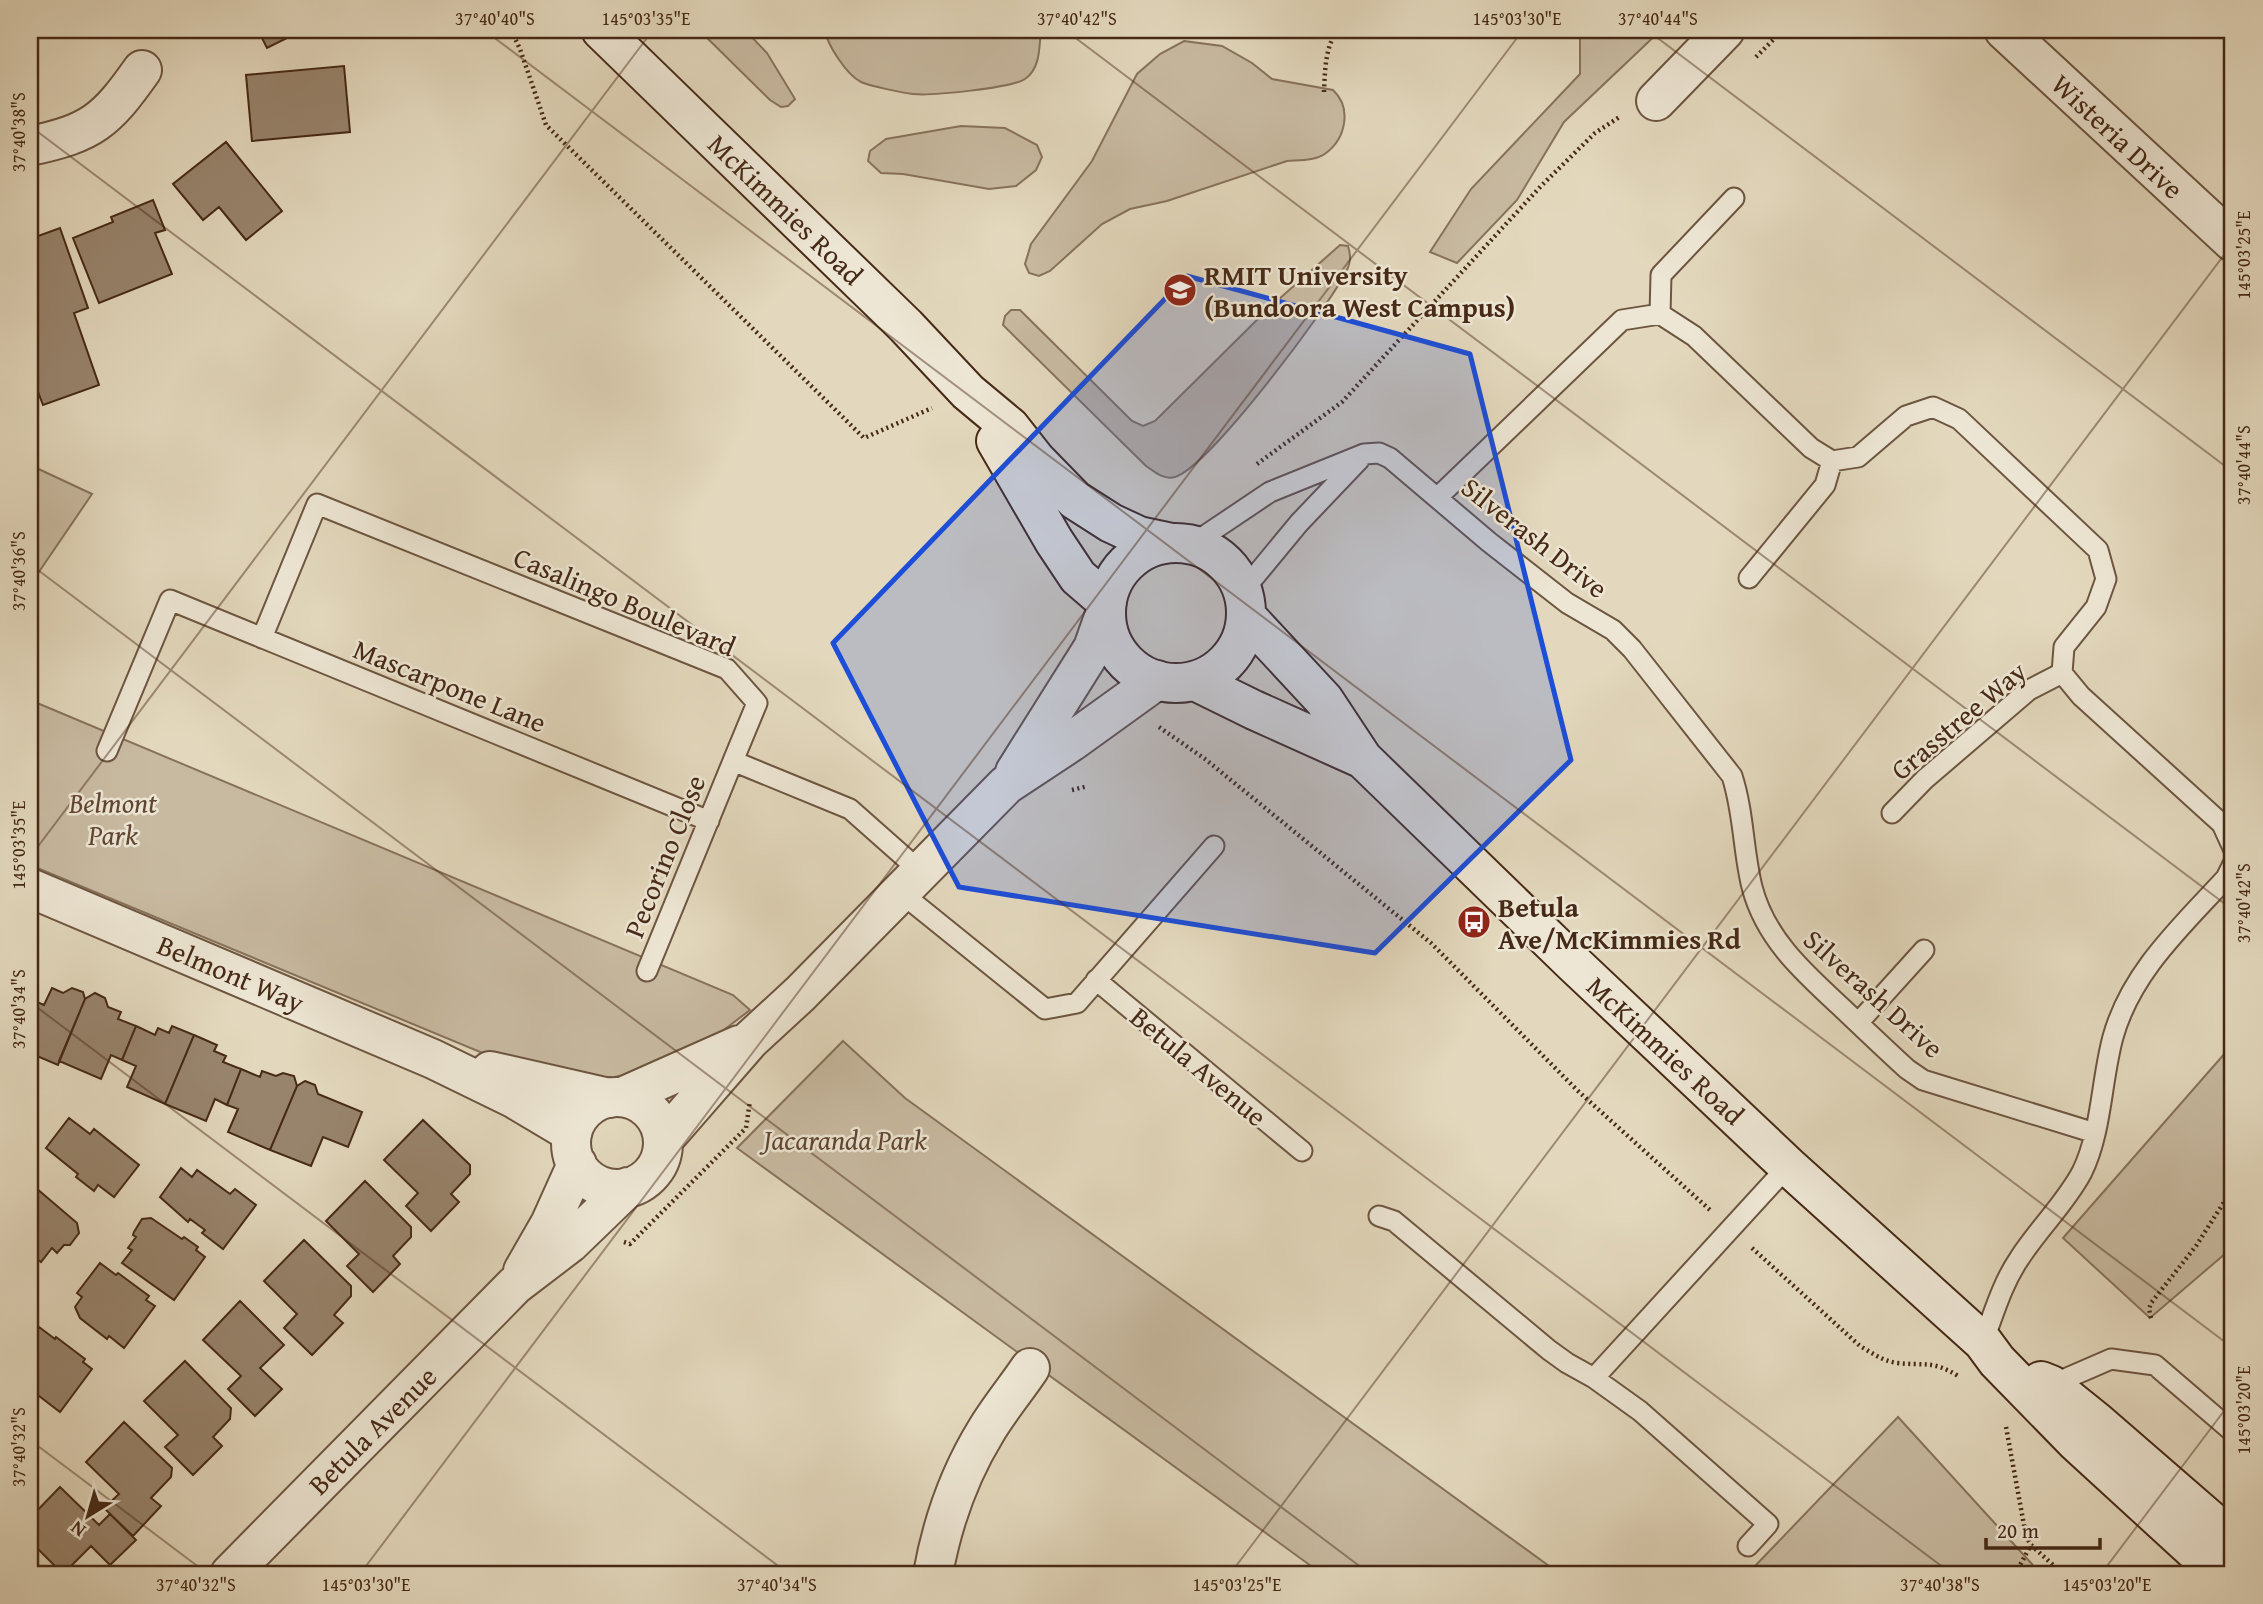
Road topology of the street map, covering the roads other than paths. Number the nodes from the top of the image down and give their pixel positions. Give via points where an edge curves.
1 (601, 30) edge
2 (1726, 30) edge
3 (2004, 30) edge
4 (142, 70) dead end
5 (1656, 101) road end
6 (30, 146) edge
7 (1734, 198) dead end
8 (2233, 242) edge
9 (1660, 314) junction
10 (968, 392) junction
11 (1364, 454) junction
12 (1832, 461) junction
13 (1438, 497) junction
14 (1181, 544) junction
15 (1749, 578) dead end
16 (1244, 604) junction
17 (1106, 608) junction
18 (262, 638) junction
19 (2062, 673) junction
20 (1157, 680) junction
21 (1195, 681) junction
22 (107, 751) dead end
23 (1363, 758) junction
24 (733, 761) junction
25 (1006, 785) junction
26 (1892, 813) dead end
27 (709, 821) junction
28 (1214, 846) dead end
29 (2233, 848) edge
30 (2233, 864) edge
31 (910, 882) junction
32 (30, 888) edge
33 (1924, 950) dead end
34 (647, 971) dead end
35 (1096, 980) junction
36 (1858, 1023) junction
37 (750, 1040) junction
38 (433, 1059) junction
39 (615, 1097) junction
40 (2095, 1133) junction
41 (663, 1140) junction
42 (575, 1149) junction
43 (1301, 1151) dead end
44 (1788, 1166) junction
45 (628, 1187) junction
46 (1379, 1216) dead end
47 (515, 1285) junction
48 (1983, 1362) junction
49 (1030, 1368) dead end
50 (1594, 1378) junction
51 (2051, 1385) junction
52 (2233, 1432) edge
53 (2233, 1540) edge
54 (1748, 1546) dead end
55 (230, 1574) edge
56 (933, 1574) edge
57 (2220, 1574) edge

1 - 10 street, McKimmies Road
2 - 5 street
3 - 8 street, Wisteria Drive
4 - 6 street via 100,121 78,133
7 - 9 lane via 1661,275
9 - 12 lane via 1694,336 1811,448
9 - 13 lane via 1622,320
10 - 14 street, McKimmies Road via 1010,428 1087,509 1139,536
10 - 17 street, McKimmies Road via 1054,541
11 - 13 lane, Silverash Drive via 1390,458
11 - 14 lane via 1270,492
11 - 16 lane via 1299,523
12 - 15 lane via 1825,485
12 - 19 lane via 1858,457 1906,416 1933,407 1959,419 2098,550 2106,579 2096,607 2064,647
13 - 36 lane, Silverash Drive via 1489,542 1567,603 1613,630 1632,649 1732,776 1752,888 1781,948
14 - 16 street via 1208,551 1223,561 1234,575
14 - 17 street via 1146,550 1127,563 1114,581
16 - 21 street via 1242,637 1231,657
16 - 23 street, McKimmies Road via 1324,700
17 - 20 street via 1110,636 1120,656
17 - 25 street, Betula Avenue via 1093,648
18 - 22 lane, Mascarpone Lane via 170,600
18 - 24 lane, Casalingo Boulevard via 317,504 727,669 757,703
18 - 27 lane, Mascarpone Lane
19 - 26 lane, Grasstree Way via 2029,690
19 - 29 lane via 2081,696 2222,824
20 - 21 street
20 - 25 street, Betula Avenue
21 - 23 street, McKimmies Road
23 - 44 street, McKimmies Road
24 - 27 lane, Pecorino Close
24 - 31 lane via 850,809
25 - 31 street, Betula Avenue
27 - 34 lane, Pecorino Close
28 - 35 lane
30 - 40 lane via 2135,985 2113,1038
31 - 35 lane via 1045,1009 1077,1003
31 - 37 street, Betula Avenue
32 - 38 street, Belmont Way
33 - 36 lane
35 - 43 lane, Betula Avenue
36 - 40 lane, Silverash Drive via 1923,1080
37 - 39 street, Betula Avenue
37 - 41 street, Betula Avenue
38 - 39 street, Belmont Way
38 - 42 street, Belmont Way via 515,1099
39 - 41 street via 638,1101 650,1111
39 - 42 street, Betula Avenue via 585,1110 577,1121
40 - 48 lane via 2082,1171 2006,1281
41 - 45 street, Betula Avenue via 658,1165 640,1183
42 - 45 street via 586,1176 598,1185
42 - 47 street, Betula Avenue via 550,1224
44 - 48 street, McKimmies Road
44 - 50 lane
45 - 47 street, Betula Avenue via 570,1243
46 - 50 lane via 1394,1222 1549,1350
47 - 55 street, Betula Avenue
48 - 51 street, McKimmies Road
48 - 57 street, McKimmies Road
49 - 56 street via 985,1431 958,1484 939,1539
50 - 54 lane via 1640,1411 1768,1524
51 - 52 lane via 2111,1359 2155,1365
51 - 53 street, McKimmies Road

